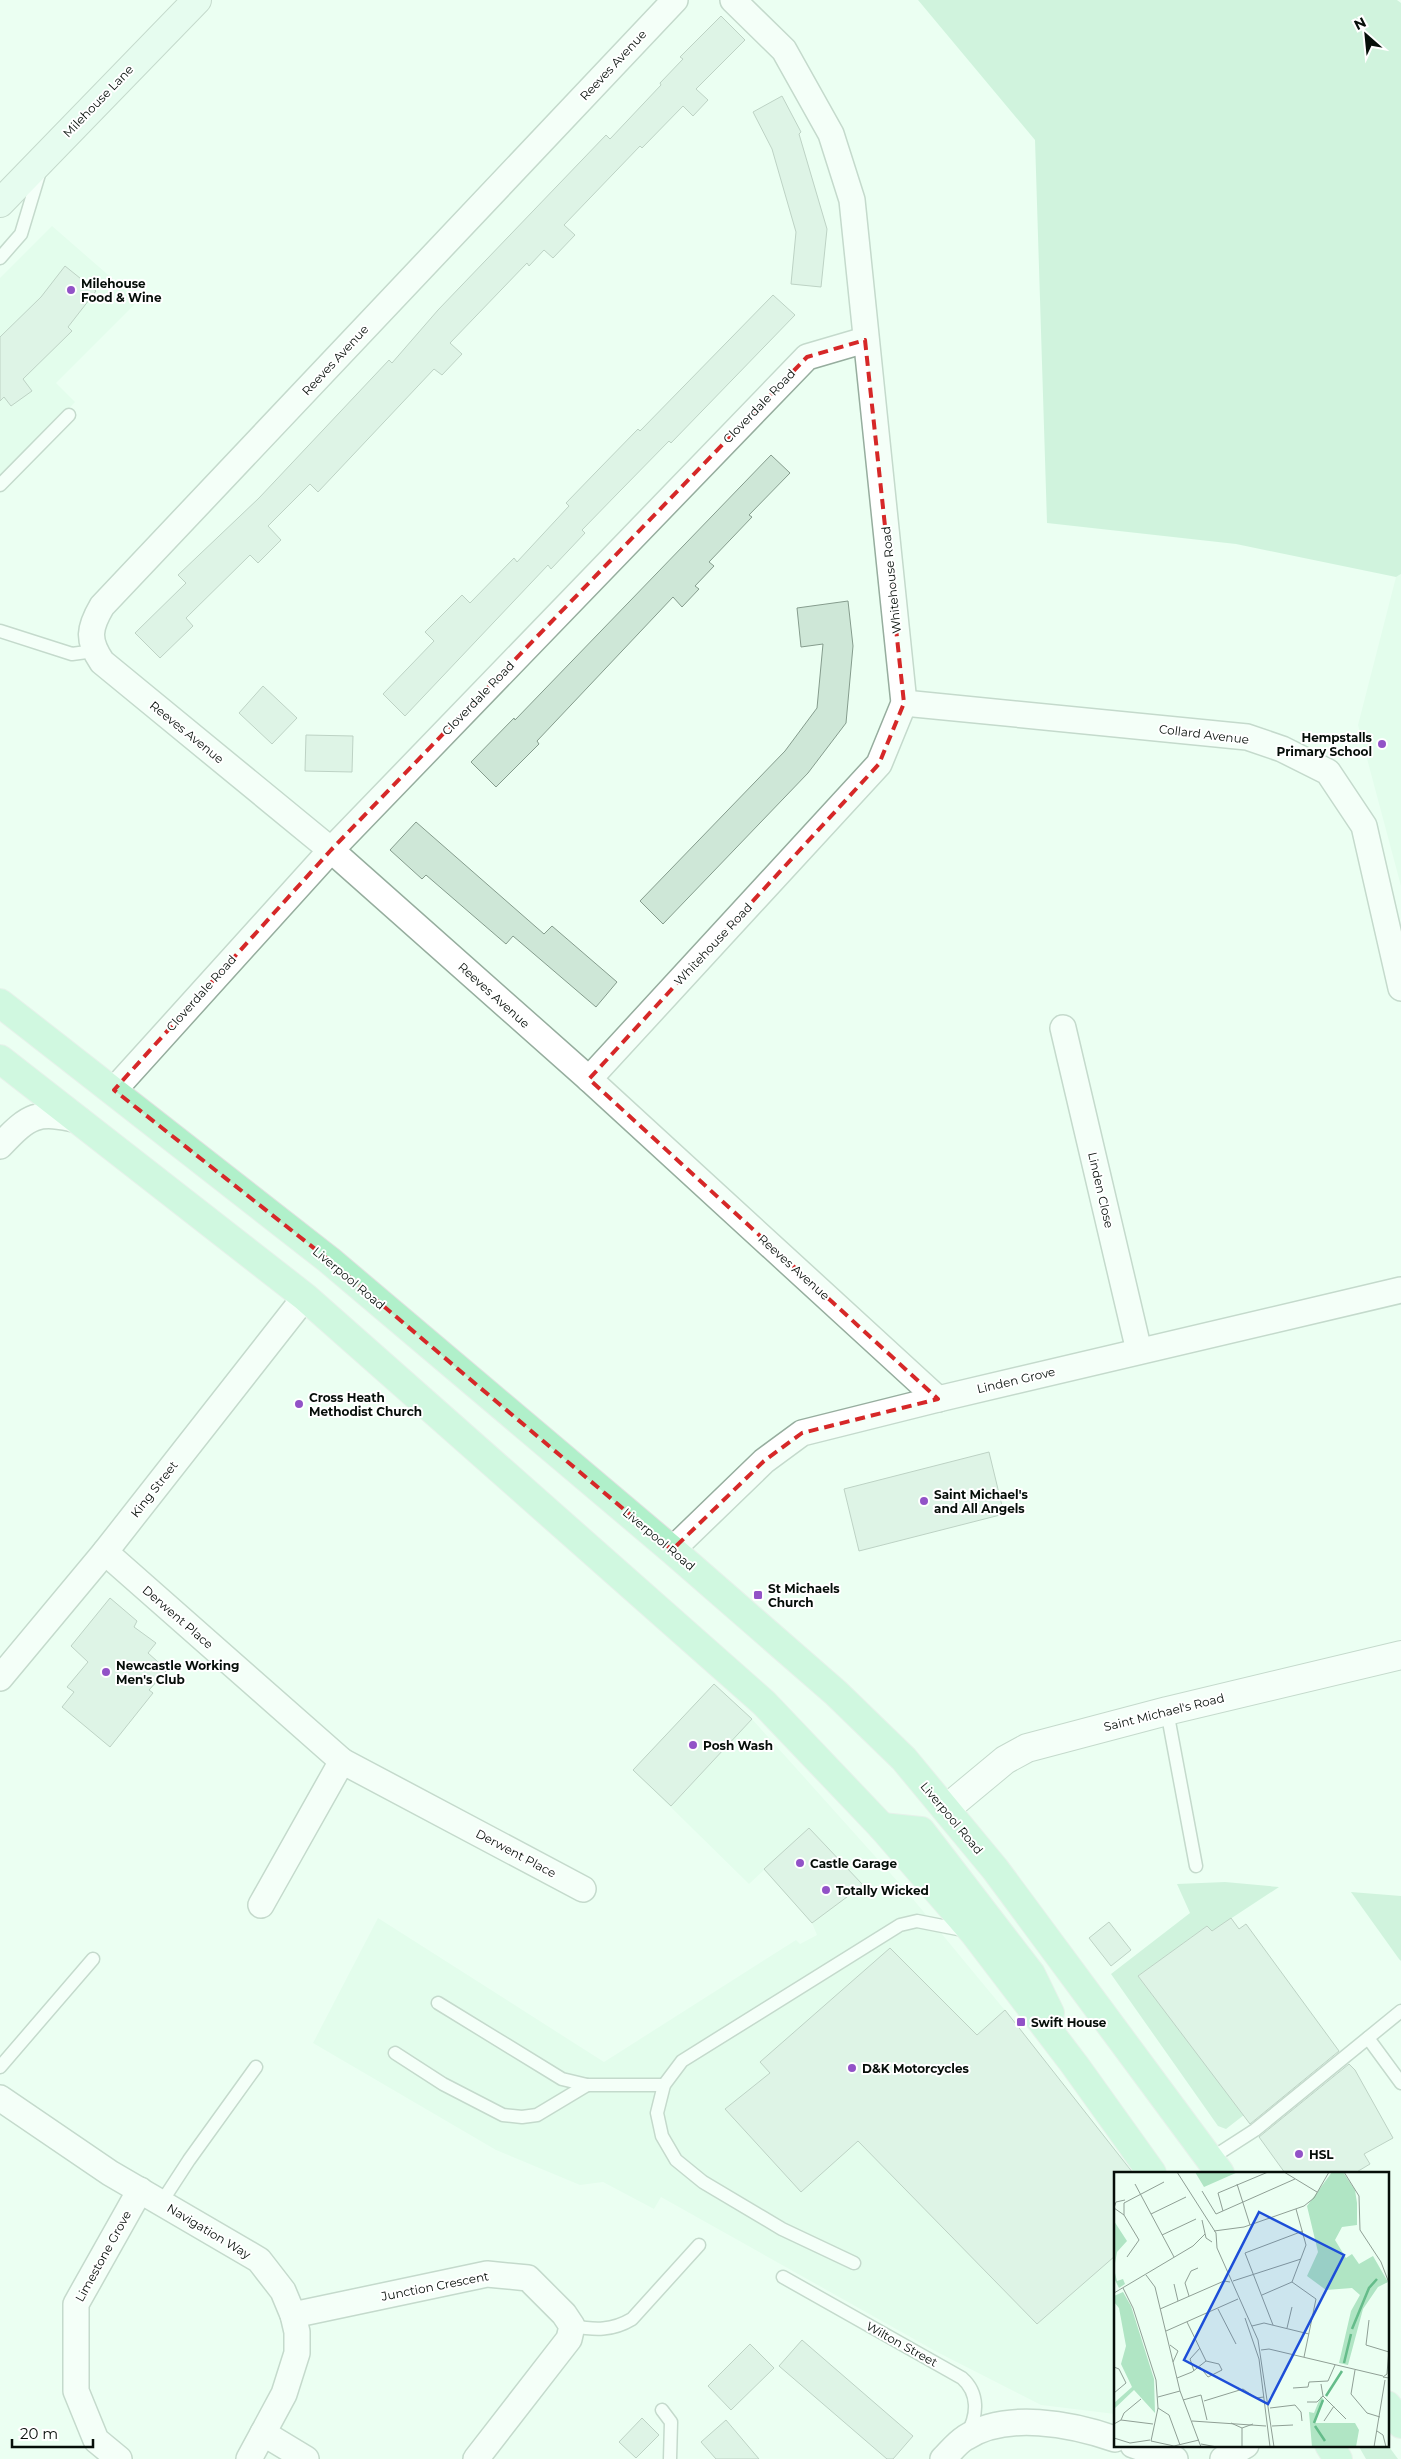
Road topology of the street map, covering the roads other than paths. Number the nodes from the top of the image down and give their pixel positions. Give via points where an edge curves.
1 (197, 0) edge
2 (675, 0) edge
3 (733, 0) edge
4 (45, 156) junction
5 (0, 203) edge
6 (0, 258) edge
7 (865, 340) junction
8 (69, 415) dead end
9 (0, 485) edge
10 (0, 631) edge
11 (94, 651) junction
12 (904, 703) junction
13 (331, 850) junction
14 (1394, 928) edge
15 (1401, 988) edge
16 (0, 1003) edge
17 (1063, 1028) dead end
18 (0, 1059) edge
19 (588, 1079) junction
20 (114, 1090) junction
21 (79, 1120) junction
22 (1, 1145) edge
23 (1401, 1290) edge
24 (305, 1298) junction
25 (1139, 1351) junction
26 (938, 1399) junction
27 (672, 1550) junction
28 (105, 1552) junction
29 (1401, 1655) edge
30 (0, 1678) edge
31 (1167, 1711) junction
32 (342, 1761) junction
33 (946, 1809) junction
34 (882, 1827) junction
35 (921, 1832) junction
36 (1196, 1866) dead end
37 (583, 1890) dead end
38 (262, 1905) dead end
39 (974, 1933) junction
40 (93, 1959) dead end
41 (438, 2003) dead end
42 (1401, 2011) edge
43 (1368, 2038) junction
44 (396, 2053) dead end
45 (1074, 2064) junction
46 (0, 2067) edge
47 (256, 2068) dead end
48 (1401, 2083) edge
49 (587, 2085) junction
50 (664, 2086) junction
51 (0, 2098) edge
52 (1215, 2166) edge
53 (1151, 2172) edge
54 (140, 2190) junction
55 (161, 2203) junction
56 (699, 2245) dead end
57 (854, 2263) dead end
58 (783, 2278) dead end
59 (293, 2316) junction
60 (572, 2326) junction
61 (1388, 2406) edge
62 (662, 2410) dead end
63 (1401, 2424) edge
64 (263, 2433) junction
65 (965, 2438) junction
66 (1114, 2439) edge
67 (1136, 2446) edge
68 (1244, 2446) edge
69 (1330, 2446) edge
70 (119, 2459) edge
71 (249, 2459) edge
72 (306, 2459) edge
73 (476, 2459) edge
74 (670, 2459) edge
75 (943, 2459) edge
76 (1175, 2459) edge
77 (1223, 2459) edge
78 (1338, 2459) edge

1 - 4 main road, Milehouse Lane
2 - 11 street, Reeves Avenue via 102,606 90,633
3 - 7 street, Whitehouse Road via 784,50 830,134 852,200
4 - 5 main road, Milehouse Lane
4 - 6 lane via 21,234
7 - 12 street, Whitehouse Road
7 - 13 street, Cloverdale Road via 807,357
8 - 9 lane
10 - 11 lane via 72,654
11 - 13 street, Reeves Avenue via 102,662
12 - 14 street, Collard Avenue via 1247,737 1282,749 1328,772 1364,826
12 - 19 street, Whitehouse Road via 879,764
13 - 19 street, Reeves Avenue
13 - 20 street, Cloverdale Road
14 - 15 street, Collard Avenue
16 - 20 highway, Liverpool Road
17 - 25 street, Linden Close
18 - 21 highway
19 - 26 street, Reeves Avenue
20 - 27 highway, Liverpool Road via 329,1260
21 - 22 street via 50,1114 32,1117
21 - 24 highway
23 - 25 street, Linden Grove
24 - 28 street, King Street
24 - 34 highway via 764,1703
25 - 26 street, Linden Grove
26 - 27 street, Linden Grove via 802,1433 764,1461
27 - 33 highway, Liverpool Road via 836,1693 904,1759
28 - 30 street, King Street
28 - 32 street, Derwent Place
29 - 31 street, Saint Michael's Road
31 - 33 street, Saint Michael's Road via 1027,1748 1005,1760
31 - 36 lane
32 - 37 street, Derwent Place
32 - 38 street
33 - 35 highway
33 - 52 highway, Liverpool Road via 1001,1877
34 - 35 highway
34 - 39 highway
35 - 45 highway via 1031,1974
39 - 45 highway
39 - 50 lane via 917,1921 900,1925 682,2061
40 - 46 lane
41 - 49 lane via 562,2079
42 - 43 lane
43 - 48 lane
43 - 52 lane
44 - 49 lane via 443,2084 503,2115 537,2115
45 - 53 highway
47 - 55 lane
49 - 50 lane
50 - 57 lane via 657,2113 662,2136 676,2160 702,2182 774,2224
51 - 54 street, Navigation Way
54 - 55 street, Navigation Way
54 - 70 street, Limestone Grove via 76,2304 76,2391 96,2440
55 - 59 street, Navigation Way via 259,2260 283,2291
56 - 60 lane via 632,2319 608,2330
58 - 65 lane, Wilton Street via 962,2378 971,2388 975,2402 975,2420
59 - 60 street, Junction Crescent via 487,2274 528,2278
59 - 64 street, Navigation Way via 297,2353 284,2394
60 - 73 street via 569,2339
61 - 63 highway
62 - 74 lane via 671,2422
64 - 71 street, Navigation Way
64 - 72 street
65 - 66 street, Wilton Street via 985,2429 1041,2422 1069,2425
65 - 75 street, Wilton Street
67 - 76 street
68 - 77 street
69 - 78 highway

